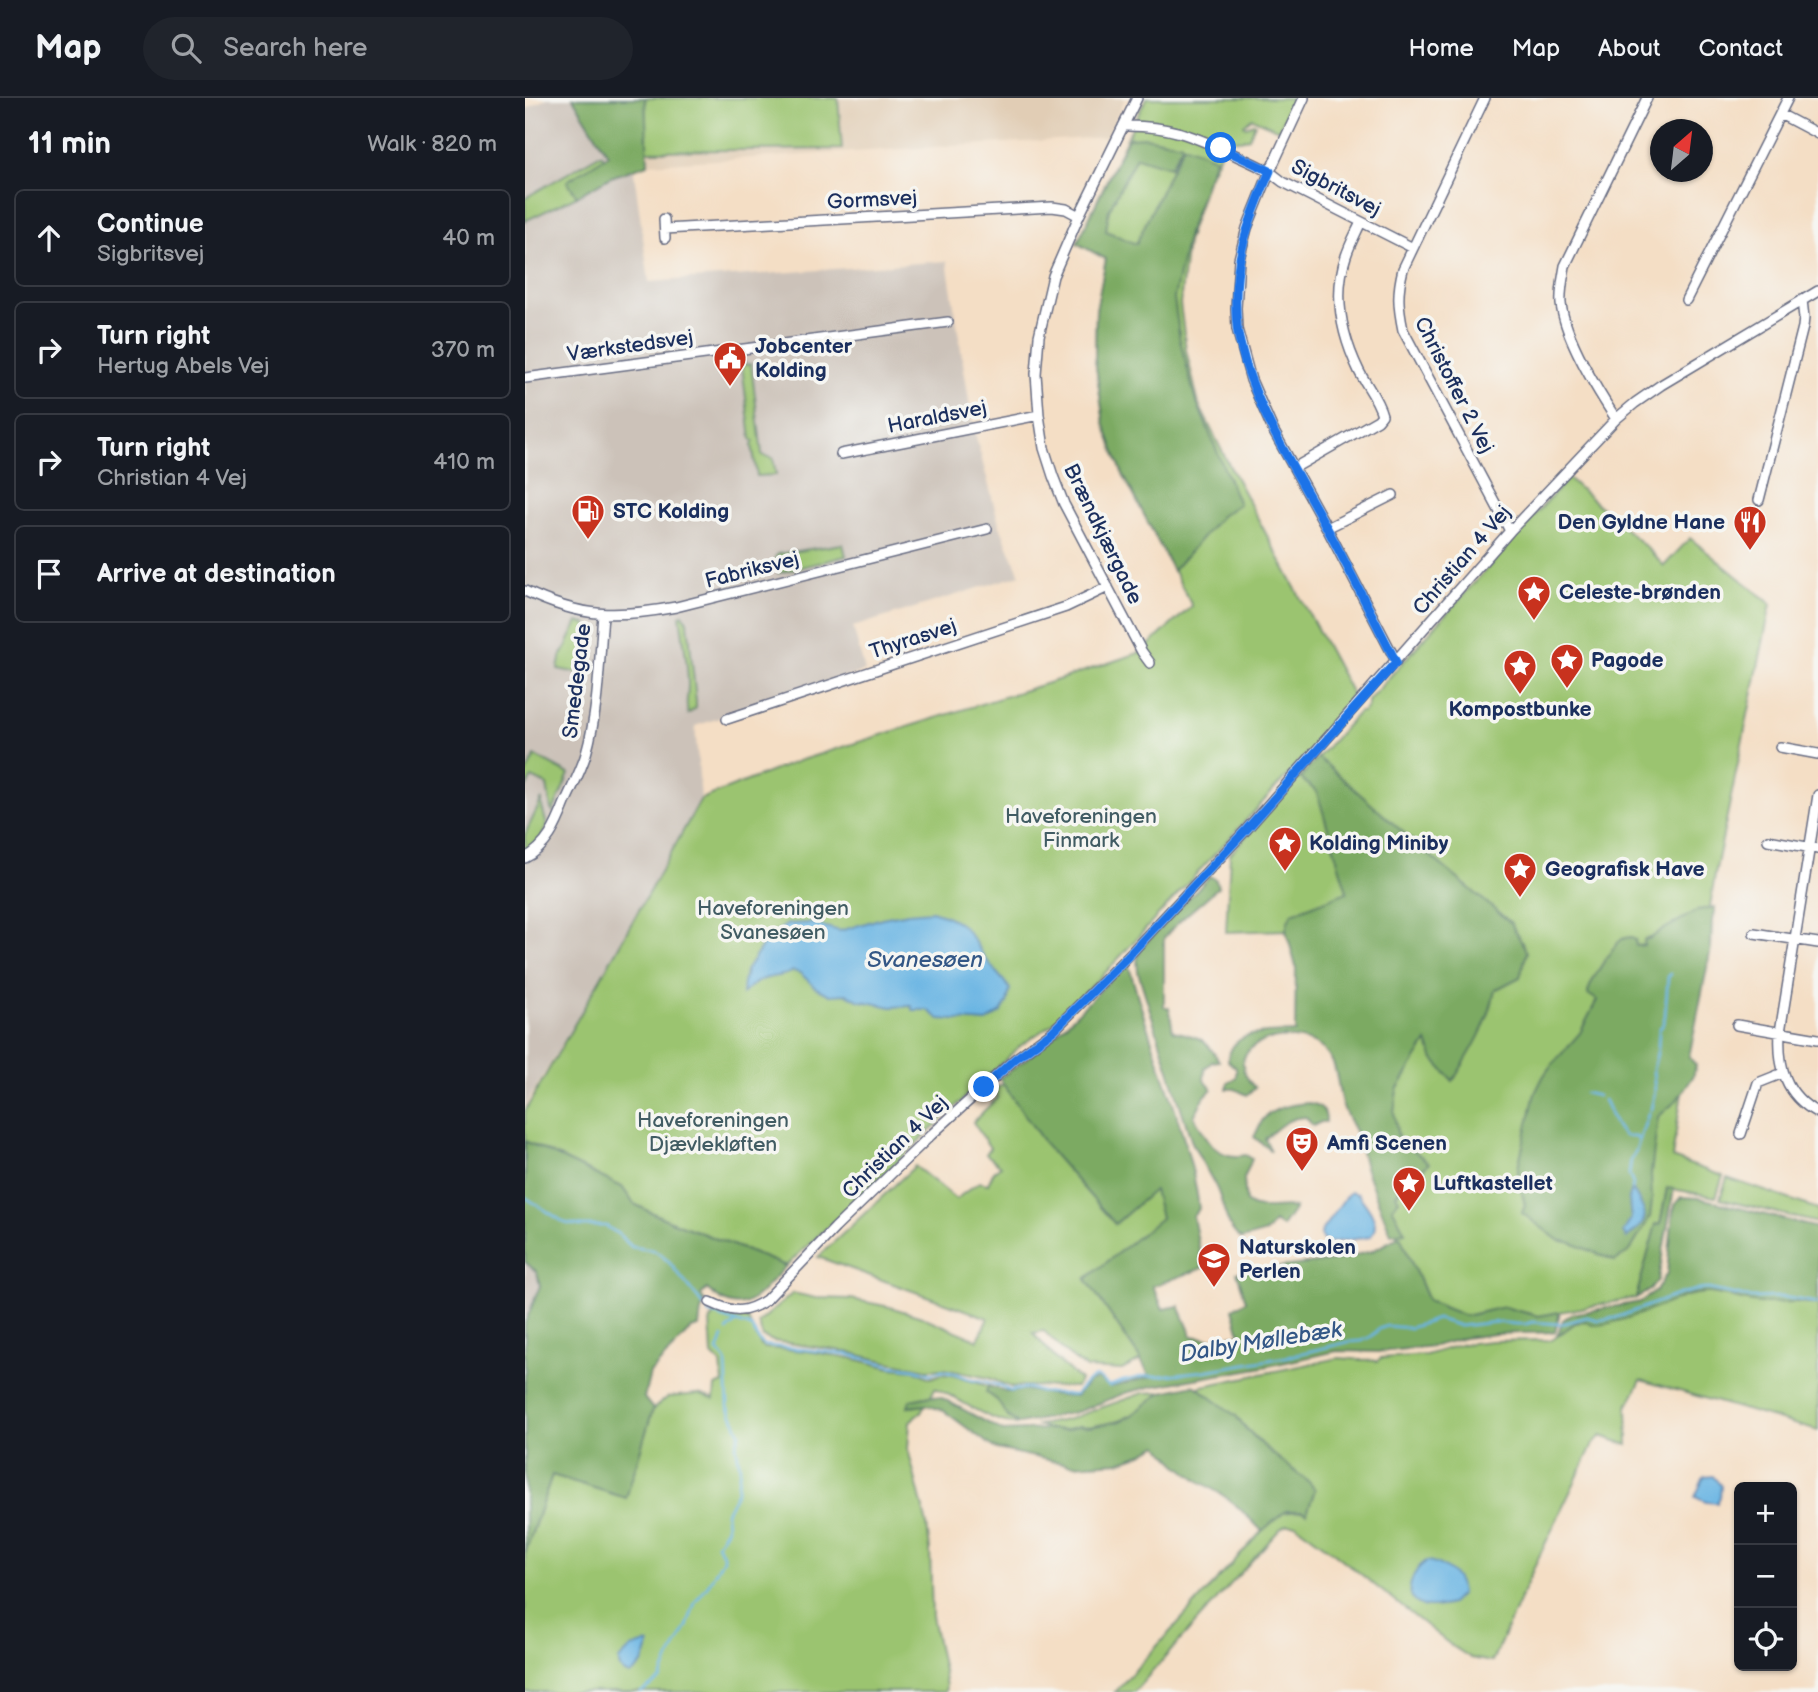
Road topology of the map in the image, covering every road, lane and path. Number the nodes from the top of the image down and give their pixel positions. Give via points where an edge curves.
1 (1137, 98) edge
2 (1304, 98) edge
3 (1485, 98) edge
4 (1647, 98) edge
5 (1788, 98) edge
6 (1780, 114) junction
7 (1123, 127) junction
8 (1818, 134) edge
9 (1270, 171) junction
10 (1079, 216) junction
11 (1361, 222) junction
12 (665, 229) dead end
13 (1413, 248) junction
14 (1818, 291) edge
15 (1686, 300) dead end
16 (1802, 300) junction
17 (948, 322) dead end
18 (525, 378) edge
19 (1039, 415) junction
20 (1616, 419) junction
21 (841, 454) dead end
22 (1294, 468) junction
23 (1393, 495) dead end
24 (1759, 500) dead end
25 (1327, 528) junction
26 (987, 529) dead end
27 (1510, 531) junction
28 (1108, 587) junction
29 (525, 591) edge
30 (603, 615) junction
31 (1396, 662) junction
32 (1150, 663) dead end
33 (727, 719) dead end
34 (1780, 747) dead end
35 (1818, 754) edge
36 (1818, 795) edge
37 (1768, 840) dead end
38 (1814, 848) edge
39 (525, 858) edge
40 (1753, 933) dead end
41 (1795, 939) junction
42 (1818, 943) edge
43 (1737, 1026) dead end
44 (1780, 1032) junction
45 (1818, 1039) edge
46 (1783, 1073) junction
47 (1818, 1114) edge
48 (1741, 1134) dead end
49 (711, 1302) dead end

1 - 7 street, Brændkjærgade
2 - 9 street
3 - 13 street, Christoffer 2 Vej
4 - 20 street via 1561,284 1570,337
5 - 6 street
6 - 8 street
6 - 15 street
7 - 9 street, Sigbritsvej via 1148,126 1195,136
7 - 10 street, Brændkjærgade
9 - 11 street, Sigbritsvej
9 - 22 street via 1239,259 1235,308 1258,399
10 - 12 street, Gormsvej via 1052,207
10 - 19 street, Brændkjærgade via 1053,275 1039,336
11 - 13 street, Sigbritsvej
11 - 22 street via 1342,269 1341,320 1381,415
13 - 27 street, Christoffer 2 Vej via 1398,287 1403,330
14 - 16 street, Christian 4 Vej
16 - 20 street, Christian 4 Vej via 1661,386
16 - 24 street via 1803,327
17 - 18 street, Værkstedsvej
19 - 21 street, Haraldsvej
19 - 28 street, Brændkjærgade via 1053,477
20 - 27 street, Christian 4 Vej
22 - 25 street
23 - 25 street
25 - 31 street
26 - 30 street, Fabriksvej via 676,607
27 - 31 street, Christian 4 Vej
28 - 32 street, Brændkjærgade
28 - 33 street, Thyrasvej via 1066,607
29 - 30 street, Fabriksvej via 570,609
30 - 39 street, Smedegade via 596,704 586,755 545,844
31 - 49 street, Christian 4 Vej via 1089,996 932,1135 766,1300 739,1312
34 - 35 street
36 - 38 street
37 - 38 street
38 - 41 street
40 - 41 street
41 - 42 street
41 - 44 street
43 - 44 street
44 - 45 street
44 - 46 street
46 - 47 street via 1795,1095
46 - 48 street via 1758,1083

